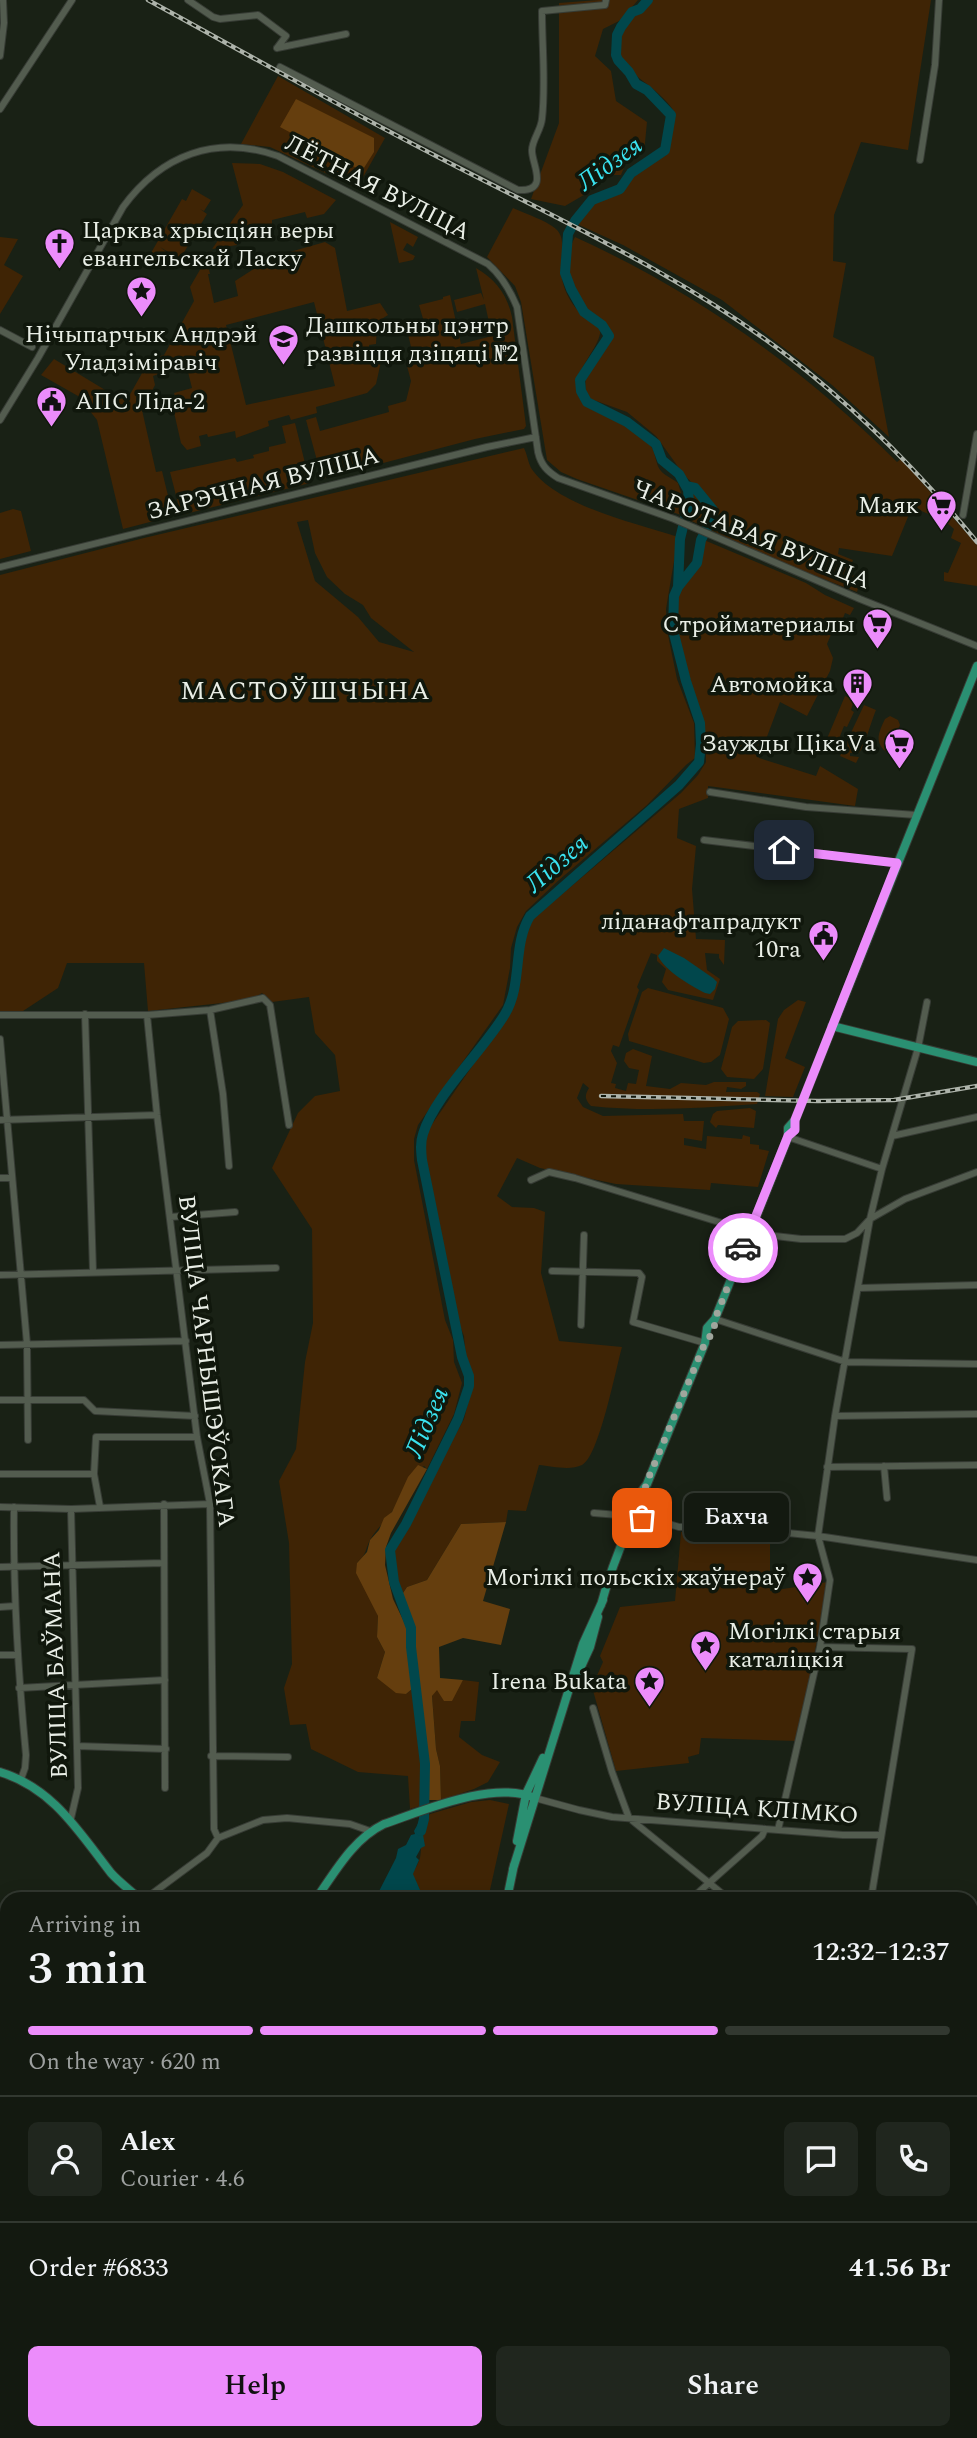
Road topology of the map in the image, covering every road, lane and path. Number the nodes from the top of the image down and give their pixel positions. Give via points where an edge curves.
1 (3, 0) edge
2 (72, 0) edge
3 (188, 0) edge
4 (606, 0) edge
5 (939, 0) edge
6 (346, 34) dead end
7 (0, 56) edge
8 (279, 66) dead end
9 (0, 109) edge
10 (920, 160) dead end
11 (0, 330) edge
12 (32, 347) dead end
13 (0, 420) edge
14 (977, 434) edge
15 (536, 437) junction
16 (963, 514) dead end
17 (0, 567) edge
18 (977, 646) edge
19 (977, 666) edge
20 (710, 792) dead end
21 (916, 815) junction
22 (704, 841) dead end
23 (897, 863) junction
24 (928, 1003) dead end
25 (210, 1010) junction
26 (85, 1013) junction
27 (0, 1015) edge
28 (147, 1015) junction
29 (832, 1026) junction
30 (0, 1039) edge
31 (918, 1048) junction
32 (977, 1062) edge
33 (157, 1115) junction
34 (88, 1116) junction
35 (977, 1117) edge
36 (3, 1120) edge
37 (289, 1125) dead end
38 (788, 1136) junction
39 (892, 1136) junction
40 (229, 1166) dead end
41 (882, 1169) junction
42 (977, 1172) edge
43 (0, 1178) edge
44 (11, 1178) junction
45 (531, 1180) dead end
46 (235, 1212) dead end
47 (170, 1217) junction
48 (870, 1219) junction
49 (750, 1231) junction
50 (584, 1235) dead end
51 (276, 1268) dead end
52 (176, 1270) junction
53 (93, 1271) junction
54 (552, 1271) dead end
55 (583, 1272) junction
56 (19, 1274) junction
57 (0, 1275) edge
58 (977, 1285) edge
59 (859, 1288) junction
60 (715, 1319) junction
61 (581, 1325) dead end
62 (186, 1341) junction
63 (705, 1343) junction
64 (27, 1344) junction
65 (0, 1345) edge
66 (846, 1362) junction
67 (977, 1364) edge
68 (0, 1400) edge
69 (28, 1400) junction
70 (977, 1414) edge
71 (195, 1416) junction
72 (835, 1416) junction
73 (197, 1437) junction
74 (28, 1440) dead end
75 (977, 1465) edge
76 (884, 1466) junction
77 (827, 1467) junction
78 (0, 1474) edge
79 (94, 1474) junction
80 (887, 1498) dead end
81 (164, 1504) junction
82 (210, 1504) junction
83 (0, 1507) edge
84 (14, 1507) junction
85 (100, 1507) junction
86 (71, 1509) junction
87 (594, 1513) dead end
88 (633, 1518) junction
89 (818, 1536) junction
90 (977, 1560) edge
91 (164, 1563) junction
92 (72, 1565) junction
93 (13, 1566) junction
94 (0, 1567) edge
95 (15, 1606) junction
96 (0, 1607) edge
97 (820, 1647) junction
98 (0, 1655) edge
99 (17, 1655) junction
100 (165, 1680) junction
101 (75, 1683) junction
102 (19, 1688) junction
103 (593, 1708) dead end
104 (76, 1746) junction
105 (550, 1746) junction
106 (166, 1749) junction
107 (211, 1756) junction
108 (288, 1757) dead end
109 (0, 1772) edge
110 (21, 1780) junction
111 (165, 1788) dead end
112 (526, 1794) junction
113 (535, 1798) junction
114 (71, 1818) junction
115 (629, 1818) junction
116 (765, 1829) junction
117 (778, 1830) junction
118 (370, 1831) junction
119 (881, 1835) junction
120 (218, 1838) junction
121 (513, 1869) junction
122 (709, 1883) junction
123 (131, 1892) edge
124 (154, 1892) edge
125 (321, 1892) edge
126 (508, 1892) edge
127 (699, 1892) edge
128 (720, 1892) edge
129 (872, 1892) edge

1 - 7 street
2 - 9 street
3 - 6 street via 213,18 258,15 286,36 278,48
4 - 8 street via 605,5 542,11 542,121 531,151 538,174 528,190 516,189
5 - 10 street via 935,65
11 - 12 street
13 - 15 street, ЛЁТНАЯ ВУЛІЦА via 135,190 173,160 201,151 243,148 278,156 488,264 508,287 517,307
14 - 16 street
15 - 17 street, ЗАРЭЧНАЯ ВУЛІЦА
15 - 18 street, ЧАРОТАВАЯ ВУЛІЦА via 542,465 558,478 674,519
19 - 21 main road
20 - 21 street via 806,807
21 - 23 main road
22 - 23 street
23 - 29 main road
24 - 31 street
25 - 28 street
25 - 37 street via 263,999 270,1005
25 - 40 street
26 - 27 street
26 - 28 street
26 - 34 street
28 - 33 street, ВУЛІЦА ЧАРНЫШЭЎСКАГА
29 - 31 main road
29 - 38 main road
30 - 36 street
31 - 32 main road
31 - 39 street
33 - 34 street
33 - 47 street, ВУЛІЦА ЧАРНЫШЭЎСКАГА
34 - 36 street
34 - 53 street
35 - 39 street
36 - 44 street
38 - 41 street
38 - 49 main road
39 - 41 street
41 - 48 street
42 - 48 street via 905,1199
43 - 44 street
44 - 56 street
45 - 49 street via 549,1172 575,1178
46 - 47 street
47 - 52 street, ВУЛІЦА ЧАРНЫШЭЎСКАГА
48 - 49 street via 845,1239 801,1240
48 - 59 street
49 - 60 main road
50 - 55 street
51 - 52 street
52 - 53 street
52 - 62 street, ВУЛІЦА ЧАРНЫШЭЎСКАГА
53 - 56 street
54 - 55 street
55 - 61 street
55 - 63 street via 639,1273 633,1322
56 - 57 street
56 - 64 street
58 - 59 street
59 - 66 street
60 - 63 main road via 707,1328
60 - 66 street
62 - 64 street
62 - 71 street, ВУЛІЦА ЧАРНЫШЭЎСКАГА
63 - 88 main road via 637,1499
64 - 65 street
64 - 69 street
66 - 67 street
66 - 72 street
68 - 69 street
69 - 71 street via 84,1400 95,1411
69 - 74 street
70 - 72 street
71 - 73 street, ВУЛІЦА ЧАРНЫШЭЎСКАГА
72 - 77 street
73 - 79 street via 96,1437
73 - 82 street, ВУЛІЦА ЧАРНЫШЭЎСКАГА
75 - 76 street
76 - 77 street
76 - 80 street
77 - 89 street
78 - 79 street
79 - 85 street
81 - 82 street
81 - 85 street
81 - 91 street
82 - 107 street, ВУЛІЦА ЧАРНЫШЭЎСКАГА
83 - 84 street
84 - 86 street
84 - 93 street
85 - 86 street
86 - 92 street, ВУЛІЦА БАЎМАНА
87 - 88 street
88 - 89 street via 679,1527 718,1526
88 - 105 main road via 590,1647 564,1702
89 - 90 street
89 - 97 street via 830,1580
91 - 92 street
91 - 100 street
92 - 93 street
92 - 101 street, ВУЛІЦА БАЎМАНА
93 - 94 street
93 - 95 street
95 - 96 street
95 - 99 street
97 - 117 street
97 - 119 street via 912,1649
98 - 99 street
99 - 102 street
100 - 101 street
100 - 106 street
101 - 102 street
101 - 104 street, ВУЛІЦА БАЎМАНА
102 - 110 street via 26,1755
103 - 115 street
104 - 106 street
104 - 114 street, ВУЛІЦА БАЎМАНА via 78,1788
105 - 112 main road
105 - 113 main road
106 - 111 street
107 - 108 street
107 - 120 street, ВУЛІЦА ЧАРНЫШЭЎСКАГА
109 - 110 main road
110 - 114 main road
112 - 113 main road
112 - 118 main road via 490,1793
112 - 121 main road
113 - 115 street, ВУЛІЦА КЛІМКО
113 - 121 main road
114 - 123 main road via 112,1874
115 - 116 street, ВУЛІЦА КЛІМКО
115 - 122 street
116 - 117 street, ВУЛІЦА КЛІМКО
116 - 122 street
117 - 119 street, ВУЛІЦА КЛІМКО
118 - 120 street via 350,1824 287,1818 264,1820
118 - 125 main road
119 - 129 street
120 - 124 street via 207,1853
121 - 126 main road
122 - 127 street
122 - 128 street

